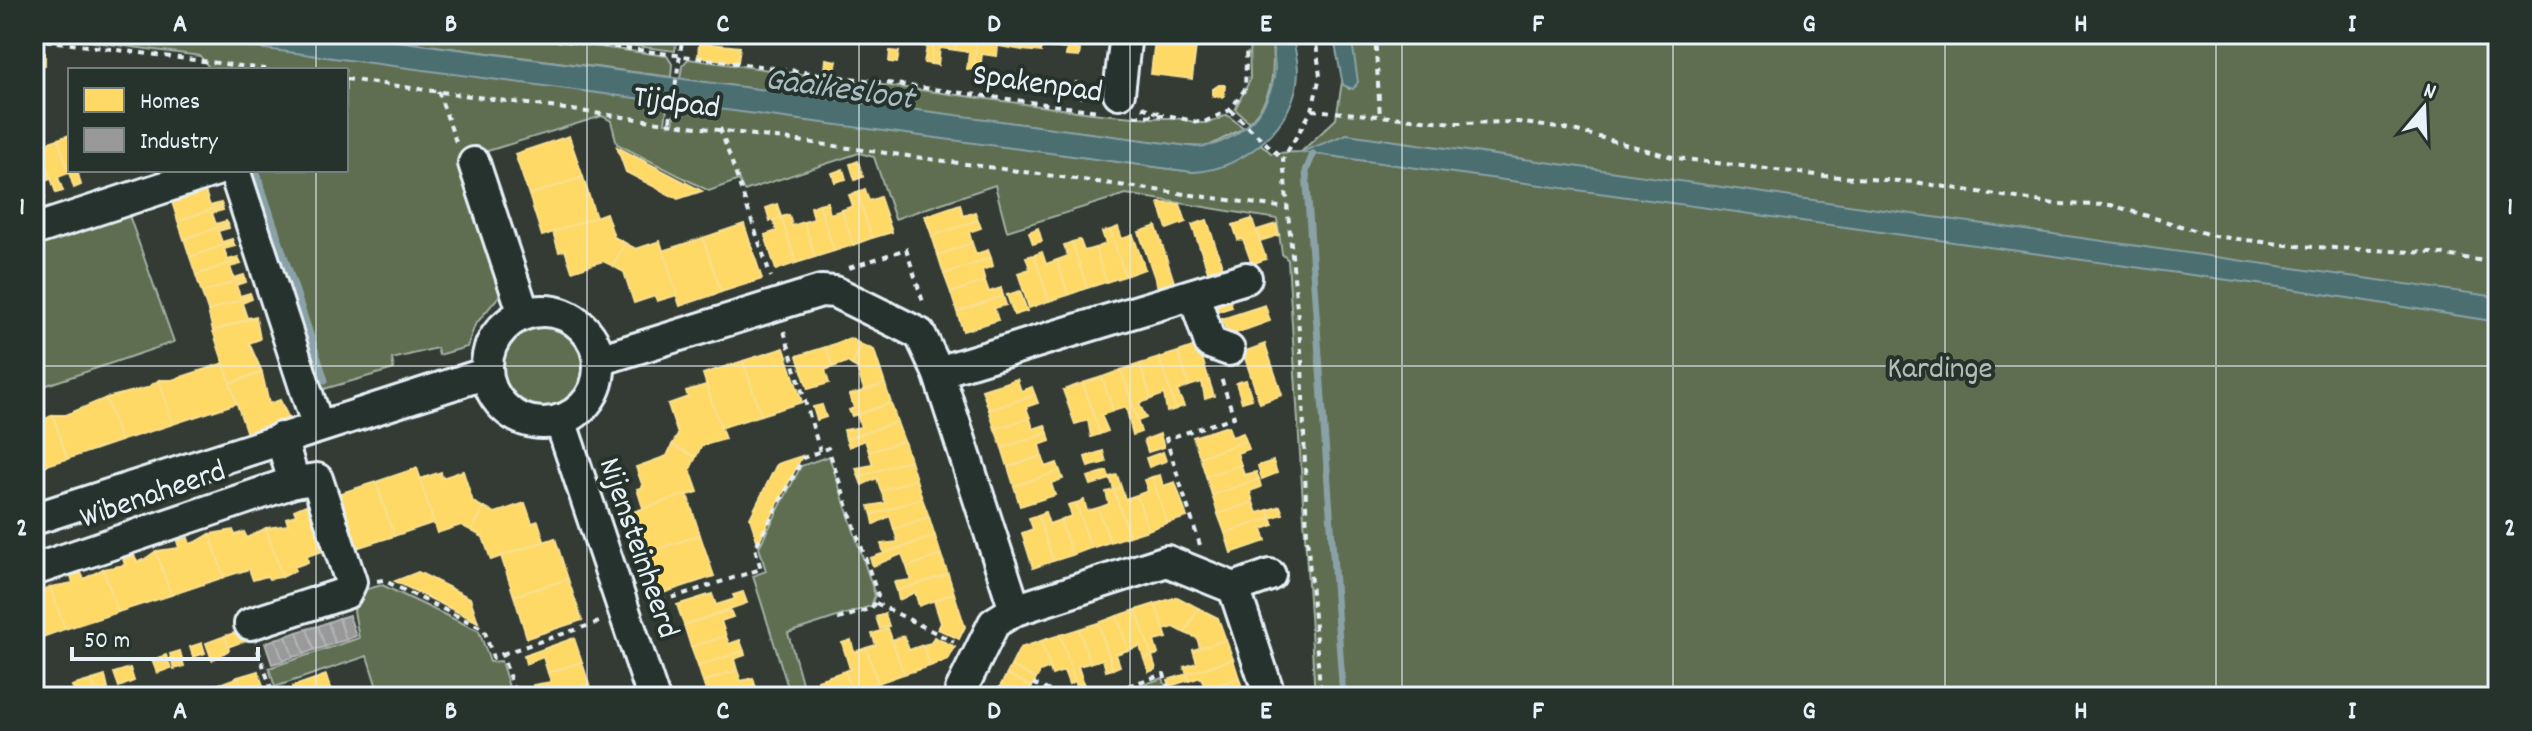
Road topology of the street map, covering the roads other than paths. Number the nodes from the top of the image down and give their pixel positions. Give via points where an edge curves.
1 (1126, 34) edge
2 (1118, 107) road end
3 (474, 163) road end
4 (211, 172) edge
5 (235, 172) edge
6 (34, 230) edge
7 (1246, 278) dead end
8 (1194, 295) junction
9 (524, 314) junction
10 (1219, 346) road end
11 (599, 360) junction
12 (938, 372) junction
13 (487, 373) junction
14 (560, 420) junction
15 (318, 427) junction
16 (281, 438) junction
17 (294, 482) junction
18 (34, 519) edge
19 (34, 570) edge
20 (1270, 575) dead end
21 (1222, 583) junction
22 (1015, 610) junction
23 (250, 624) road end
24 (653, 697) edge
25 (963, 697) edge
26 (1270, 697) edge

1 - 2 street
3 - 9 street
4 - 6 street
5 - 15 street
7 - 8 street
8 - 10 street
8 - 12 street
9 - 11 street via 548,311 572,319 590,336
9 - 13 street via 495,338
11 - 12 street via 821,291 835,292 920,334
11 - 14 street via 590,397
12 - 22 street
13 - 14 street via 507,409 532,421
13 - 15 street, Wibenaheerd
14 - 24 street, Nijensteinheerd
15 - 16 street, Wibenaheerd
16 - 17 street
16 - 18 street, Wibenaheerd
17 - 19 street, Wibenaheerd
17 - 23 street via 317,479 349,586 346,593
20 - 21 street
21 - 22 street via 1167,561
21 - 26 street
22 - 25 street via 994,623 961,690

